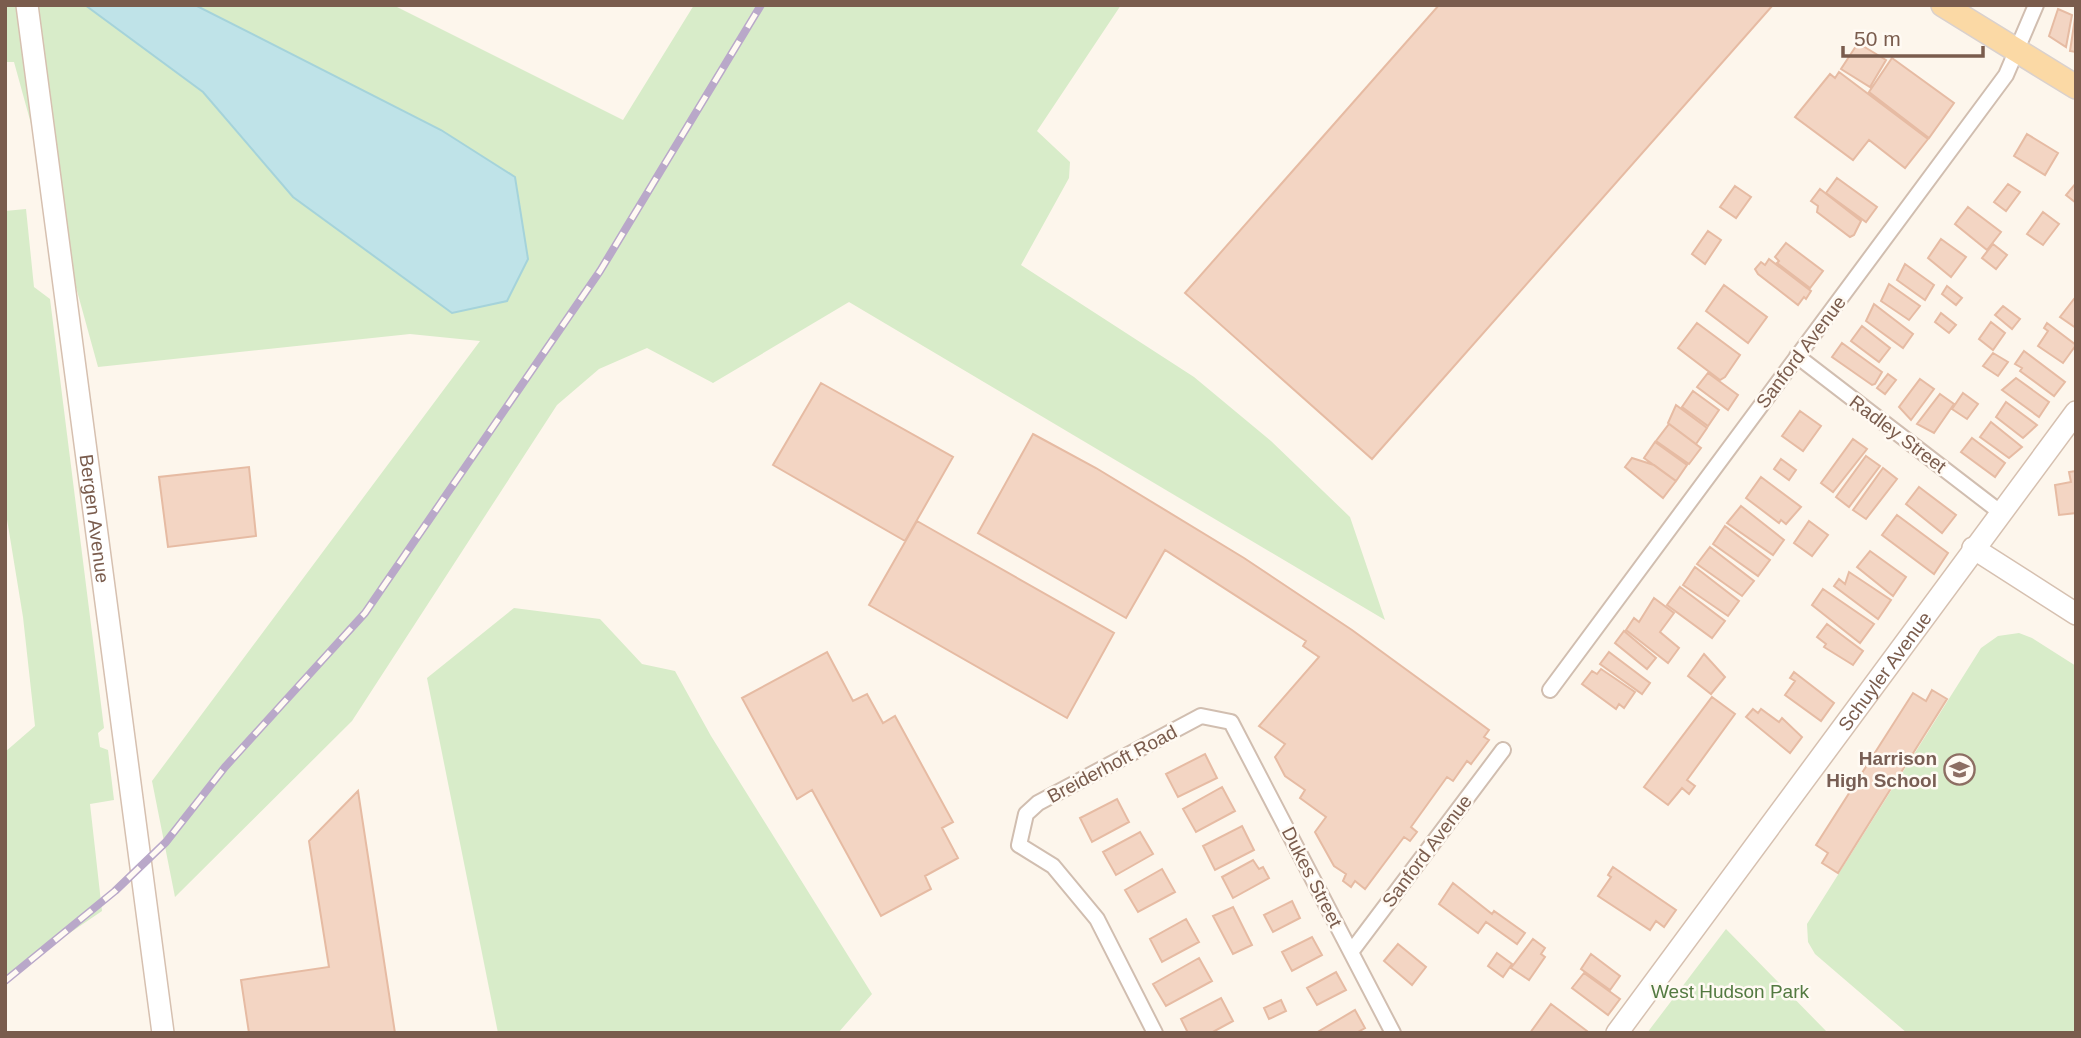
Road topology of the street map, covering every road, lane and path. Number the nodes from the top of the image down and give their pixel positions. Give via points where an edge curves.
1 (27, 5) edge
2 (1943, 5) edge
3 (2036, 5) edge
4 (2018, 51) junction
5 (2076, 87) edge
6 (1797, 356) junction
7 (2076, 412) edge
8 (2000, 512) junction
9 (1973, 548) junction
10 (2076, 614) edge
11 (1550, 690) dead end
12 (1231, 722) joint
13 (1503, 750) dead end
14 (1351, 952) junction
15 (163, 1033) edge
16 (1155, 1033) edge
17 (1392, 1033) edge
18 (1617, 1033) edge

1 - 15 street, Bergen Avenue
2 - 4 main road
3 - 4 street, Sanford Avenue
4 - 5 main road
4 - 6 street, Sanford Avenue via 2006,75
6 - 8 street, Radley Street
6 - 11 street, Sanford Avenue
7 - 8 street, Schuyler Avenue
8 - 9 street, Schuyler Avenue
9 - 10 street
9 - 18 street, Schuyler Avenue
12 - 14 street, Dukes Street
12 - 16 street, Breiderhoft Road via 1201,716 1038,803 1026,814 1018,845 1053,866 1097,919
13 - 14 street, Sanford Avenue
14 - 17 street, Dukes Street

